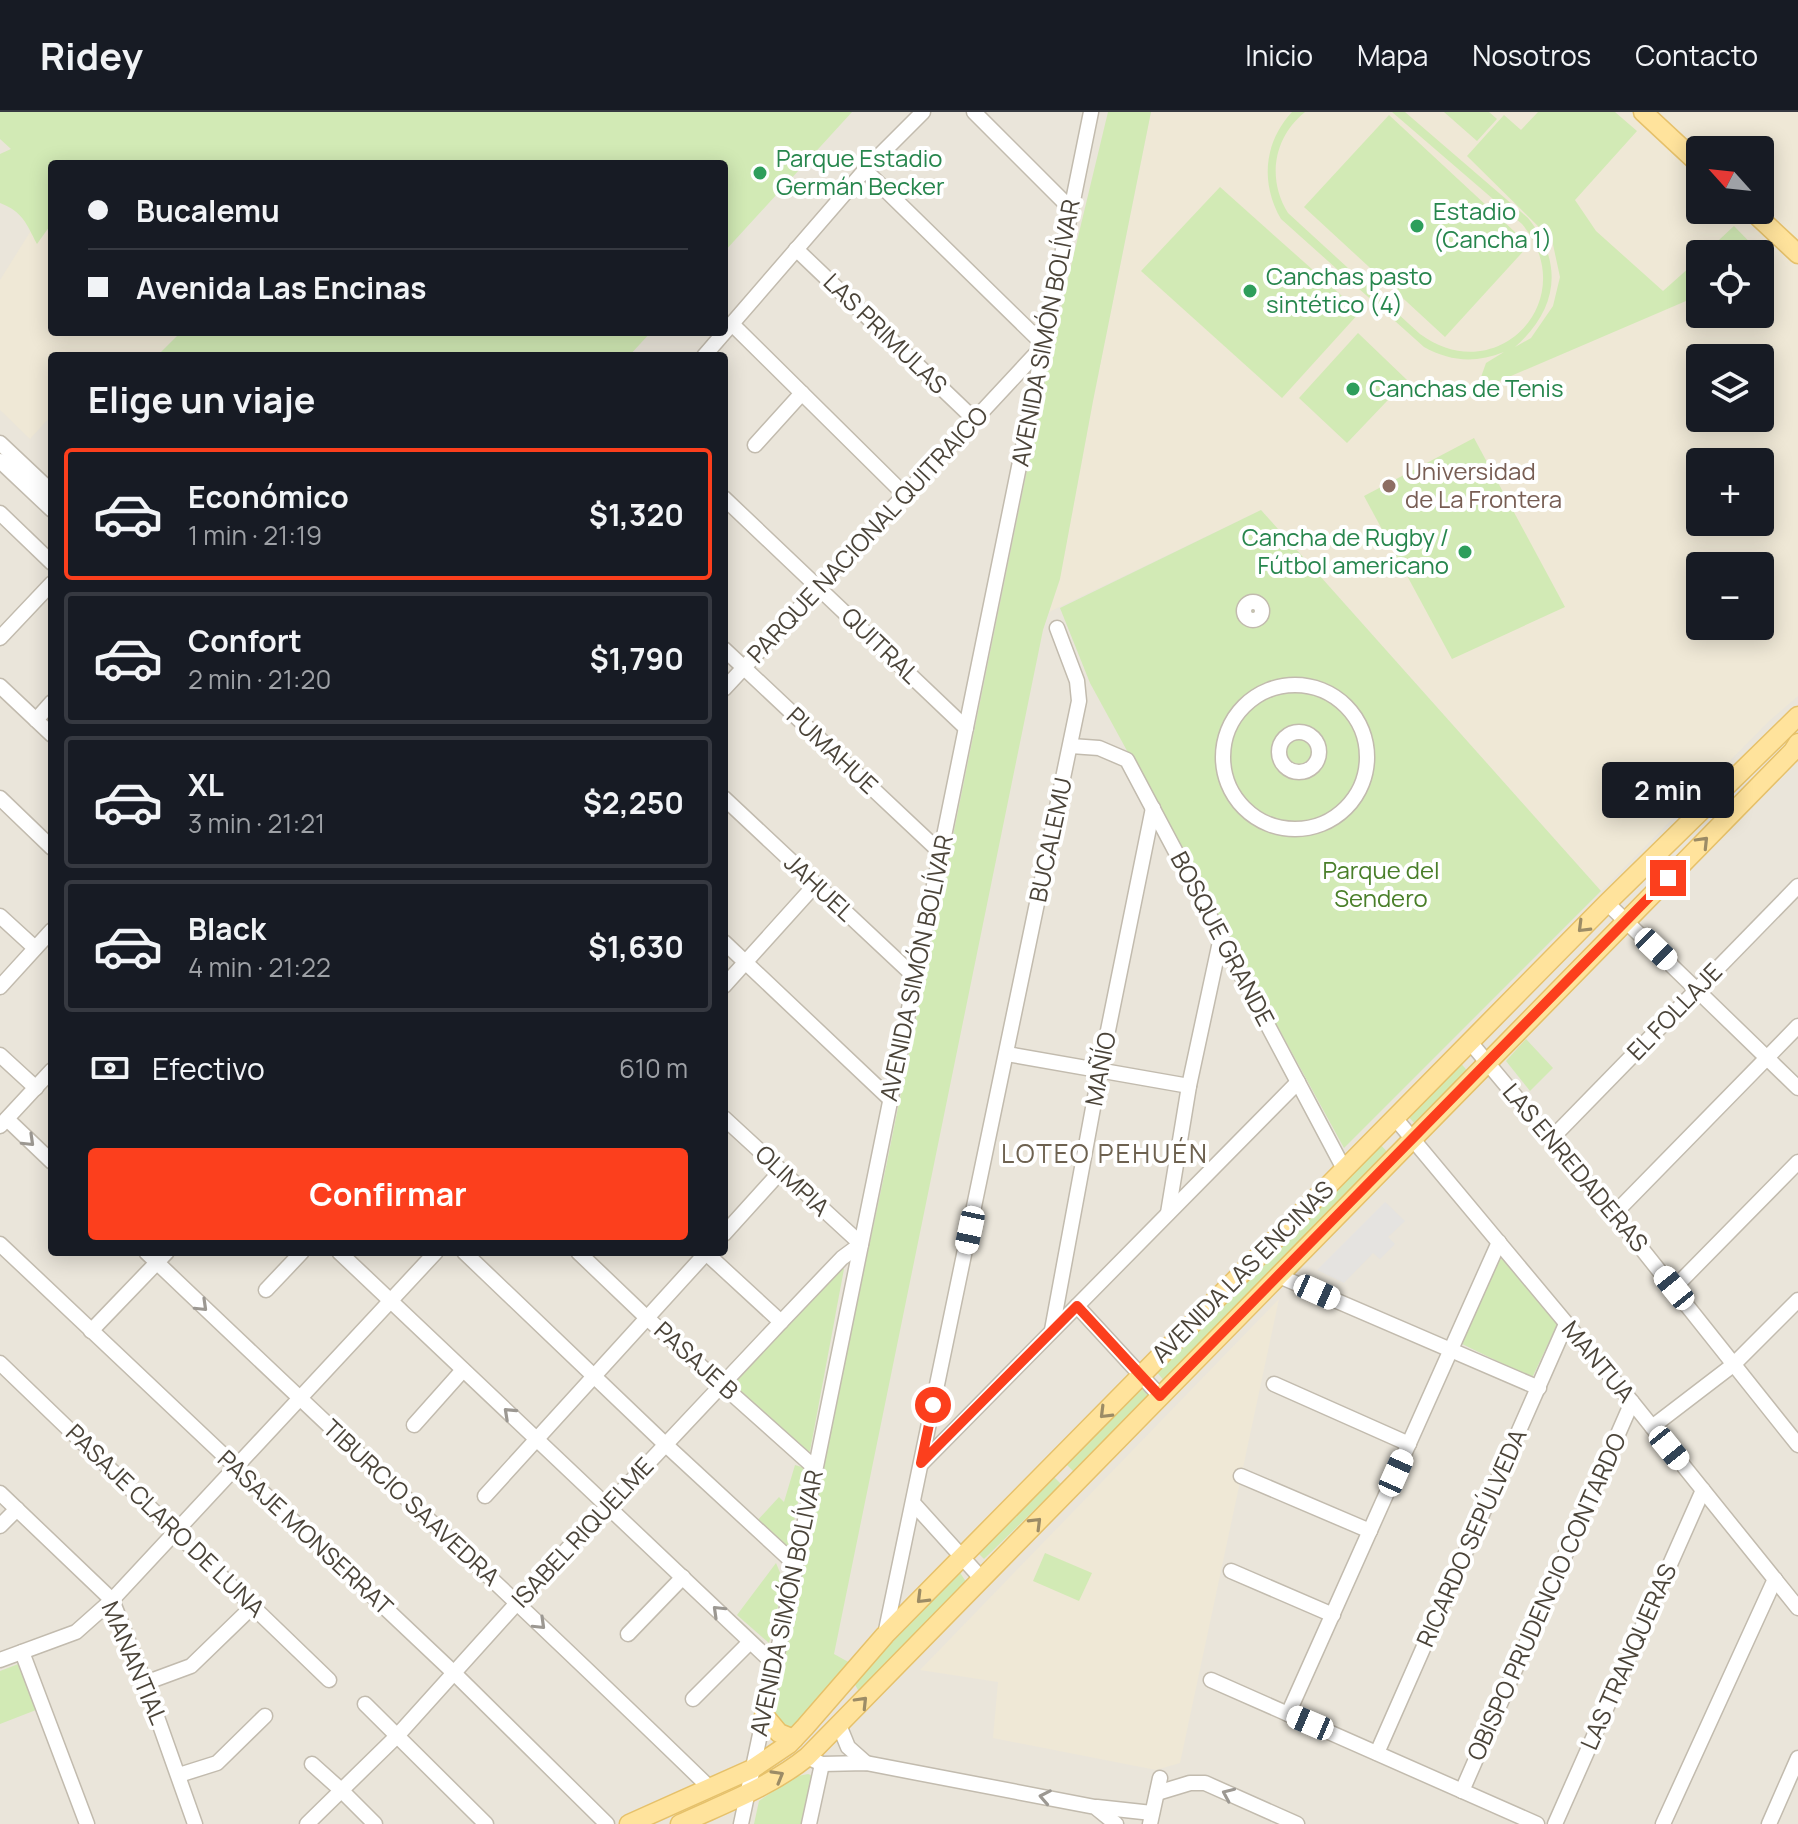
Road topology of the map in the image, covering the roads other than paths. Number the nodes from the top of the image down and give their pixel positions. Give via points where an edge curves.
1 (923, 112) edge
2 (974, 112) edge
3 (1091, 112) edge
4 (1643, 112) edge
5 (1686, 152) edge
6 (865, 170) junction
7 (1071, 209) junction
8 (1766, 224) edge
9 (796, 249) junction
10 (1798, 254) edge
11 (732, 324) junction
12 (728, 329) edge
13 (722, 336) edge
14 (1044, 345) junction
15 (708, 352) edge
16 (802, 393) junction
17 (975, 420) junction
18 (0, 443) edge
19 (755, 445) dead end
20 (0, 461) edge
21 (48, 488) edge
22 (905, 495) junction
23 (728, 502) edge
24 (48, 506) edge
25 (0, 513) edge
26 (48, 559) edge
27 (48, 587) edge
28 (819, 587) junction
29 (1057, 628) dead end
30 (0, 638) edge
31 (728, 653) edge
32 (744, 668) junction
33 (728, 685) edge
34 (0, 686) edge
35 (48, 706) edge
36 (1798, 716) edge
37 (36, 720) junction
38 (966, 728) junction
39 (48, 731) edge
40 (1778, 734) junction
41 (1071, 746) junction
42 (1796, 750) edge
43 (0, 798) edge
44 (728, 802) edge
45 (1153, 808) junction
46 (1290, 830) joint
47 (48, 844) edge
48 (940, 852) junction
49 (815, 885) junction
50 (1798, 886) edge
51 (1607, 903) junction
52 (0, 916) edge
53 (1626, 921) junction
54 (48, 934) edge
55 (1221, 937) junction
56 (728, 946) edge
57 (35, 948) junction
58 (746, 962) junction
59 (915, 977) junction
60 (728, 982) edge
61 (0, 987) edge
62 (1697, 990) junction
63 (1798, 1026) edge
64 (1470, 1042) junction
65 (1007, 1054) junction
66 (0, 1055) edge
67 (1767, 1058) junction
68 (1488, 1062) junction
69 (1100, 1070) junction
70 (48, 1075) edge
71 (1298, 1082) junction
72 (1189, 1086) junction
73 (36, 1088) junction
74 (1798, 1088) edge
75 (890, 1099) junction
76 (1395, 1118) junction
77 (728, 1122) edge
78 (3, 1123) edge
79 (1413, 1138) junction
80 (1552, 1138) junction
81 (48, 1159) edge
82 (1798, 1162) edge
83 (1344, 1169) junction
84 (781, 1171) junction
85 (1168, 1214) junction
86 (1614, 1214) junction
87 (728, 1230) edge
88 (1499, 1242) junction
89 (0, 1244) edge
90 (861, 1244) junction
91 (156, 1256) edge
92 (298, 1256) edge
93 (343, 1256) edge
94 (432, 1256) edge
95 (468, 1256) edge
96 (582, 1256) edge
97 (702, 1256) edge
98 (710, 1256) edge
99 (1279, 1276) junction
100 (1674, 1288) junction
101 (266, 1290) dead end
102 (390, 1301) junction
103 (1077, 1306) junction
104 (1796, 1306) edge
105 (647, 1318) junction
106 (781, 1322) junction
107 (1566, 1324) junction
108 (1052, 1330) junction
109 (91, 1331) junction
110 (1452, 1350) junction
111 (0, 1363) edge
112 (1733, 1365) junction
113 (463, 1370) junction
114 (595, 1375) junction
115 (1141, 1375) junction
116 (723, 1384) junction
117 (1274, 1384) dead end
118 (1539, 1388) junction
119 (1160, 1396) junction
120 (299, 1399) junction
121 (1632, 1402) junction
122 (414, 1425) dead end
123 (1652, 1427) junction
124 (537, 1439) junction
125 (1409, 1444) junction
126 (666, 1445) junction
127 (1798, 1445) edge
128 (921, 1463) junction
129 (235, 1468) junction
130 (815, 1468) junction
131 (1241, 1476) dead end
132 (1703, 1490) junction
133 (0, 1493) edge
134 (485, 1496) dead end
135 (914, 1504) junction
136 (608, 1507) junction
137 (17, 1509) junction
138 (0, 1526) edge
139 (1370, 1531) junction
140 (176, 1532) junction
141 (962, 1557) junction
142 (796, 1565) junction
143 (1231, 1571) dead end
144 (683, 1577) junction
145 (981, 1578) junction
146 (1775, 1579) junction
147 (112, 1600) junction
148 (518, 1603) junction
149 (253, 1606) junction
150 (1798, 1608) edge
151 (1333, 1615) junction
152 (628, 1634) dead end
153 (885, 1635) junction
154 (750, 1642) junction
155 (22, 1652) junction
156 (0, 1660) edge
157 (775, 1665) junction
158 (453, 1672) junction
159 (329, 1680) dead end
160 (1211, 1680) dead end
161 (145, 1683) junction
162 (693, 1699) dead end
163 (365, 1704) dead end
164 (1288, 1714) junction
165 (764, 1715) junction
166 (265, 1716) dead end
167 (839, 1725) junction
168 (397, 1736) junction
169 (794, 1739) junction
170 (1377, 1753) junction
171 (1798, 1758) edge
172 (815, 1760) junction
173 (866, 1763) junction
174 (312, 1764) dead end
175 (752, 1769) junction
176 (179, 1775) junction
177 (1160, 1778) dead end
178 (710, 1788) junction
179 (341, 1790) junction
180 (1462, 1791) junction
181 (747, 1793) junction
182 (1157, 1793) junction
183 (1095, 1807) junction
184 (699, 1815) junction
185 (1151, 1819) edge
186 (87, 1824) edge
187 (195, 1824) edge
188 (307, 1824) edge
189 (375, 1824) edge
190 (486, 1824) edge
191 (607, 1824) edge
192 (629, 1824) edge
193 (680, 1824) edge
194 (718, 1824) edge
195 (741, 1824) edge
196 (809, 1824) edge
197 (1116, 1824) edge
198 (1297, 1824) edge
199 (1537, 1824) edge
200 (1555, 1824) edge
201 (1663, 1824) edge
202 (1769, 1824) edge

1 - 6 street
2 - 7 street
3 - 7 street, AVENIDA SIMÓN BOLÍVAR
4 - 5 main road
6 - 9 street
6 - 14 street
7 - 14 street, AVENIDA SIMÓN BOLÍVAR
8 - 10 main road
9 - 11 street
9 - 17 street, LAS PRIMULAS
11 - 12 street
11 - 16 street
13 - 15 street
14 - 17 street, PARQUE NACIONAL QUITRAICO
14 - 38 street, AVENIDA SIMÓN BOLÍVAR
16 - 19 street
16 - 22 street
17 - 22 street, PARQUE NACIONAL QUITRAICO
18 - 21 street
20 - 24 street
22 - 28 street, PARQUE NACIONAL QUITRAICO
23 - 28 street, QUITRAL
25 - 26 street
27 - 30 street
28 - 32 street, PARQUE NACIONAL QUITRAICO
28 - 38 street, QUITRAL
29 - 41 street, BUCALEMU via 1077,681
31 - 32 street, PUMAHUE
32 - 33 street, PARQUE NACIONAL QUITRAICO
32 - 48 street, PUMAHUE
34 - 37 street
35 - 37 street
36 - 40 main road, AVENIDA LAS ENCINAS
37 - 39 street
38 - 48 street, AVENIDA SIMÓN BOLÍVAR
40 - 42 street
40 - 51 main road, AVENIDA LAS ENCINAS
41 - 45 street, BOSQUE GRANDE via 1099,748 1127,760
41 - 65 street, BUCALEMU
53 -> 42 main road, AVENIDA LAS ENCINAS
43 - 47 street
44 - 49 street, JAHUEL
45 - 55 street, BOSQUE GRANDE
45 - 69 street, MAÑÍO
46 - 46 street via 1332,819 1353,800 1366,771 1366,743 1349,708 1323,690 1302,685 1281,686 1254,698 1235,717 1223,751 1225,775 1238,801 1255,817
48 - 59 street, AVENIDA SIMÓN BOLÍVAR
49 - 58 street
49 - 59 street, JAHUEL
50 - 62 street, EL FOLLAJE
51 - 53 street
51 -> 64 main road, AVENIDA LAS ENCINAS
52 - 57 street
53 - 62 street
53 - 68 main road, AVENIDA LAS ENCINAS
54 - 57 street
55 - 71 street, BOSQUE GRANDE
55 - 72 street
56 - 58 street
57 - 61 street
58 - 60 street
58 - 75 street
59 - 75 street, AVENIDA SIMÓN BOLÍVAR
62 - 67 street
62 - 80 street, EL FOLLAJE
63 - 67 street
64 - 68 street, LAS ENREDADERAS
64 - 76 main road, AVENIDA LAS ENCINAS
65 - 69 street
65 - 128 street, BUCALEMU
66 - 73 street
67 - 74 street
67 - 86 street
68 - 79 main road, AVENIDA LAS ENCINAS
68 - 80 street, LAS ENREDADERAS
69 - 72 street
69 - 108 street, MAÑÍO
70 - 73 street
71 - 83 street, BOSQUE GRANDE
71 - 85 street
72 - 85 street
73 - 78 street
75 - 90 street, AVENIDA SIMÓN BOLÍVAR
76 - 79 street, MANTUA
76 - 83 main road, AVENIDA LAS ENCINAS
77 - 84 street, OLIMPIA
78 -> 81 street
79 - 88 street, MANTUA
79 - 99 main road, AVENIDA LAS ENCINAS
80 - 86 street, LAS ENREDADERAS
82 - 100 street
83 - 115 main road, AVENIDA LAS ENCINAS
84 - 87 street
84 - 90 street, OLIMPIA
85 - 103 street
86 - 100 street, LAS ENREDADERAS
88 - 107 street, MANTUA
88 - 110 street
89 - 109 street, PASAJE MONSERRAT
90 - 106 street, ISABEL RIQUELME
90 - 130 street, AVENIDA SIMÓN BOLÍVAR
91 - 109 street
91 -> 120 street, TIBURCIO SAAVEDRA
92 - 101 street
93 - 102 street
94 - 102 street
95 - 114 street
96 - 105 street, PASAJE B
97 - 105 street
98 - 106 street
99 - 110 street
99 - 119 main road, AVENIDA LAS ENCINAS
100 - 112 street, LAS ENREDADERAS
102 - 113 street
102 - 120 street
103 - 108 street
103 - 115 street
104 - 112 street
105 - 114 street
105 - 116 street, PASAJE B
106 - 116 street, ISABEL RIQUELME
107 - 118 street, RICARDO SEPÚLVEDA
107 - 121 street, MANTUA
108 - 128 street
109 - 129 street, PASAJE MONSERRAT
110 - 118 street
110 - 125 street
111 - 140 street, PASAJE CLARO DE LUNA
112 - 123 street
112 - 127 street, LAS ENREDADERAS
113 - 122 street
124 -> 113 street
114 - 124 street
114 - 126 street
115 - 119 street
115 -> 141 main road, AVENIDA LAS ENCINAS
116 - 126 street, ISABEL RIQUELME
116 - 130 street, PASAJE B
117 - 125 street
118 - 170 street, RICARDO SEPÚLVEDA
145 -> 119 main road, AVENIDA LAS ENCINAS
120 - 129 street
120 - 148 street, TIBURCIO SAAVEDRA
121 - 123 street, MANTUA
121 - 180 street, OBISPO PRUDENCIO CONTARDO
123 - 132 street, MANTUA
124 - 134 street
124 - 136 street
125 - 139 street
126 - 136 street, ISABEL RIQUELME
126 - 142 street
128 - 135 street, BUCALEMU
129 - 140 street
129 - 158 street, PASAJE MONSERRAT
130 - 142 street, AVENIDA SIMÓN BOLÍVAR
131 - 139 street
132 - 146 street, MANTUA
132 - 200 street, LAS TRANQUERAS
133 - 137 street, MANANTIAL
135 - 141 street
135 - 153 street, BUCALEMU
136 - 144 street
136 - 148 street, ISABEL RIQUELME
137 - 138 street
137 - 147 street, MANANTIAL
139 - 151 street
140 - 147 street
140 - 149 street, PASAJE CLARO DE LUNA
141 - 145 street
141 -> 153 main road, AVENIDA LAS ENCINAS
142 - 157 street, AVENIDA SIMÓN BOLÍVAR
143 - 151 street
144 - 152 street
154 -> 144 street
167 -> 145 main road, AVENIDA LAS ENCINAS
146 - 150 street, MANTUA
146 - 201 street
147 - 155 street via 76,1632
147 - 161 street, MANANTIAL
148 - 158 street, ISABEL RIQUELME
148 -> 178 street, TIBURCIO SAAVEDRA
149 - 159 street, PASAJE CLARO DE LUNA
149 - 161 street via 191,1666
151 - 164 street
153 - 169 main road, AVENIDA LAS ENCINAS
154 - 157 street
154 - 162 street
155 - 156 street
155 - 186 street
157 - 165 street, AVENIDA SIMÓN BOLÍVAR
158 - 168 street, ISABEL RIQUELME
158 - 191 street, PASAJE MONSERRAT
160 - 164 street
161 - 176 street, MANANTIAL
163 - 168 street
164 - 170 street
165 - 169 main road via 779,1733
165 - 175 street, AVENIDA SIMÓN BOLÍVAR
166 - 176 street via 217,1763
167 - 172 main road, AVENIDA LAS ENCINAS
167 - 173 street via 848,1747
168 - 179 street, ISABEL RIQUELME
168 - 190 street
169 - 175 main road, AVENIDA LAS ENCINAS
170 - 180 street
171 - 202 street
172 - 173 street
181 -> 172 main road, AVENIDA LAS ENCINAS
172 - 196 street
183 -> 173 street
174 - 179 street
175 - 178 main road, AVENIDA LAS ENCINAS
175 - 181 street, AVENIDA SIMÓN BOLÍVAR
176 - 187 street, MANANTIAL
177 - 182 street
178 - 192 main road, AVENIDA LAS ENCINAS
179 - 188 street, ISABEL RIQUELME
179 - 189 street
180 - 199 street
181 - 184 main road, AVENIDA LAS ENCINAS
181 - 195 street, AVENIDA SIMÓN BOLÍVAR
182 - 185 street
198 -> 182 street via 1205,1783
183 - 185 street
183 - 197 street
184 - 193 main road, AVENIDA LAS ENCINAS
184 - 194 main road

